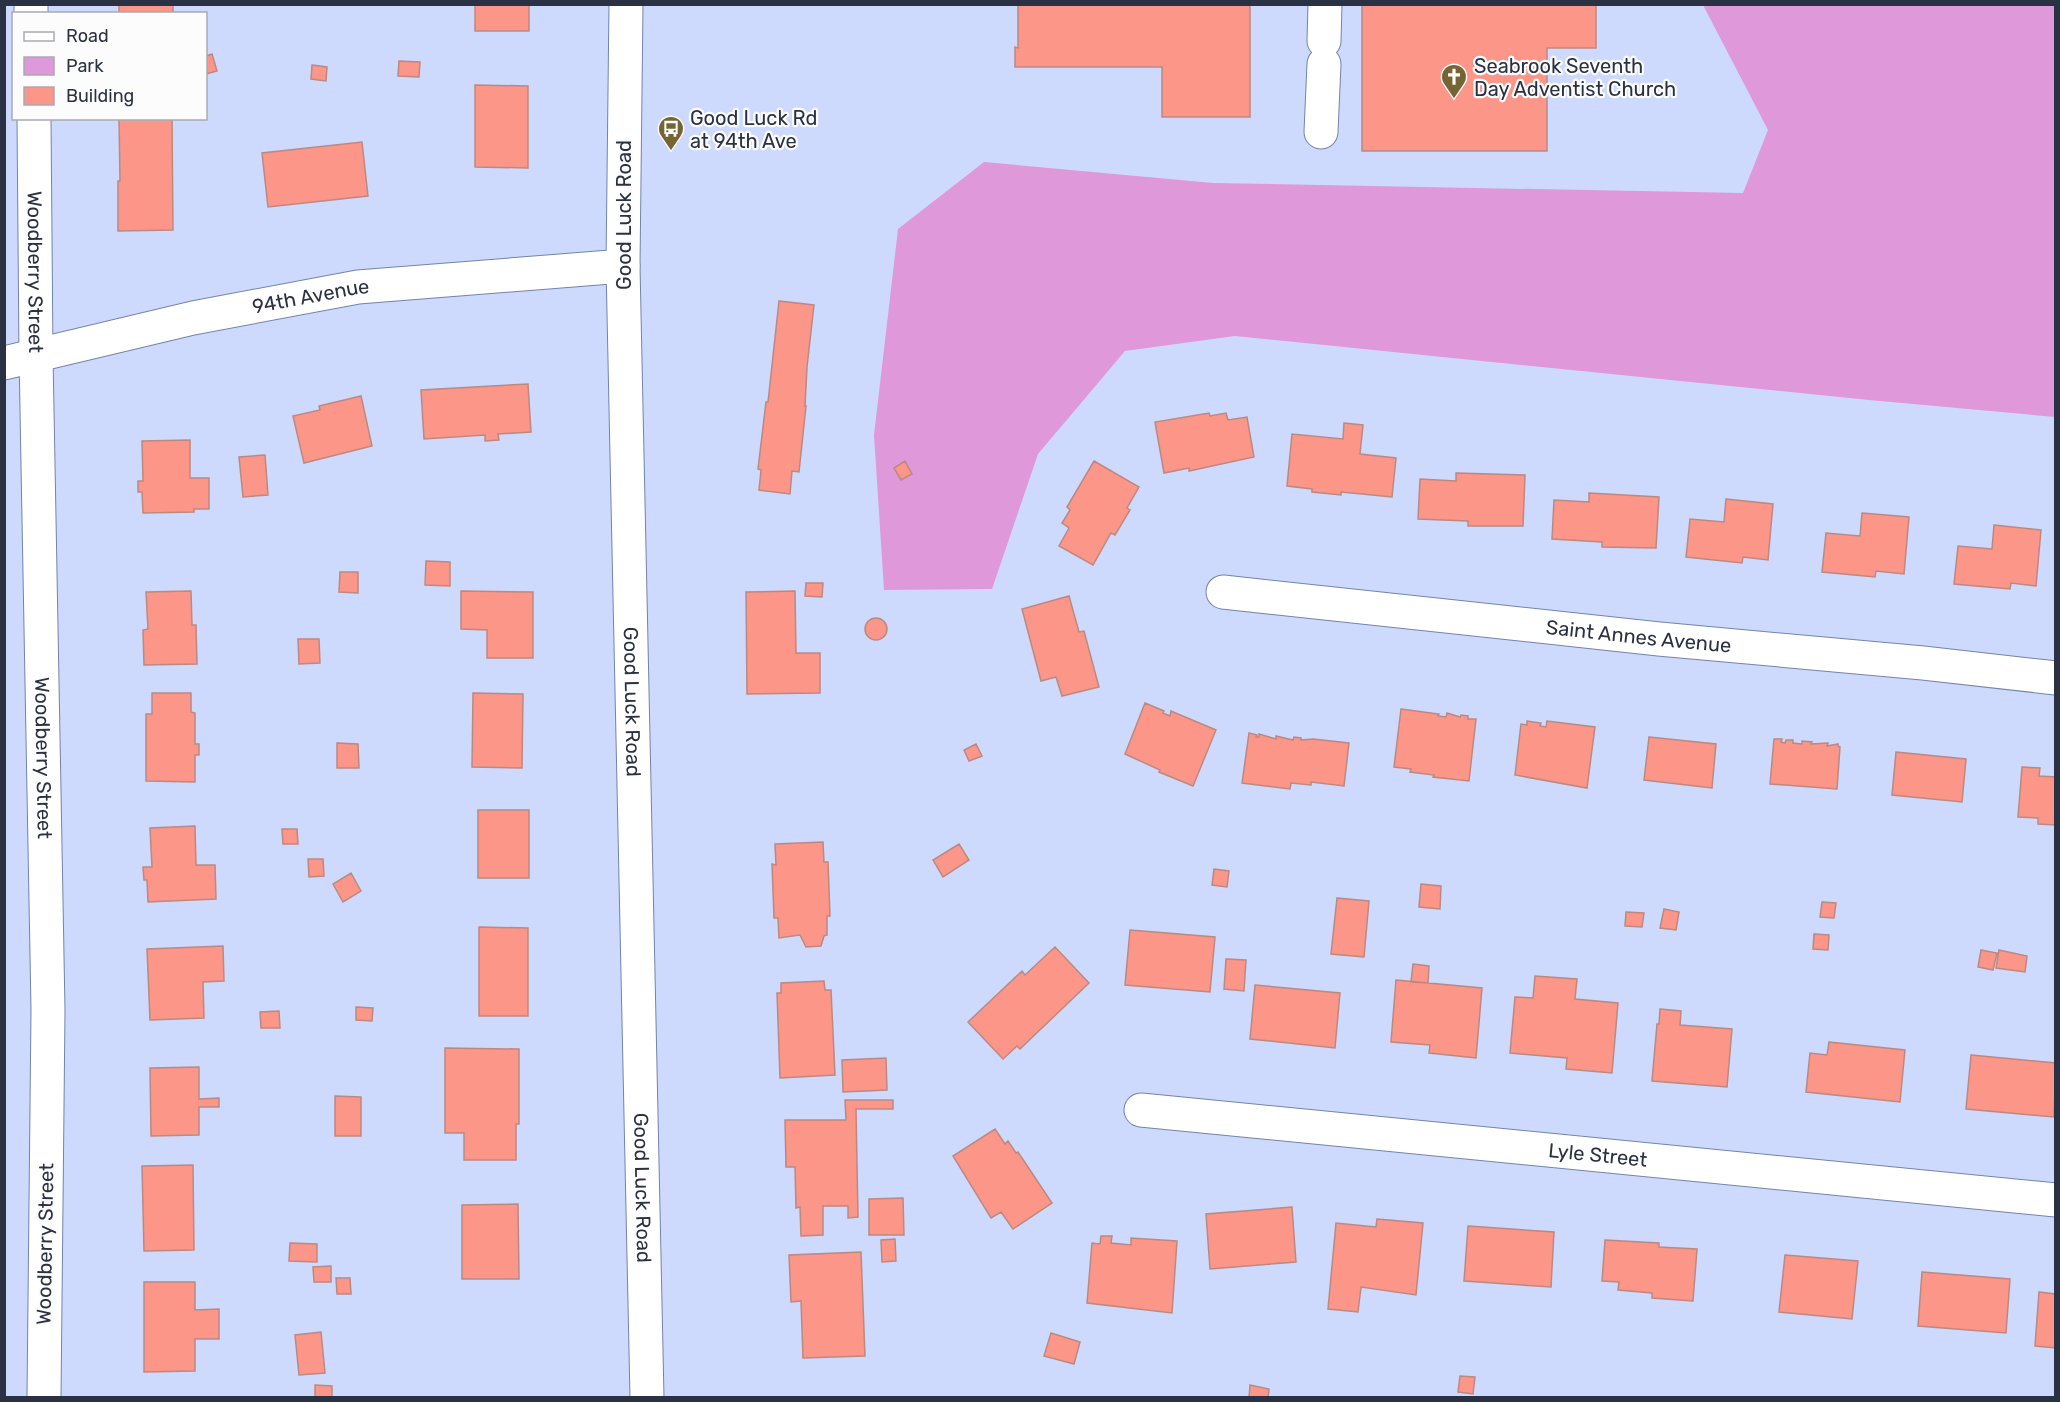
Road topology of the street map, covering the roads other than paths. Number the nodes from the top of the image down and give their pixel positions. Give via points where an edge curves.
1 (626, 4) edge
2 (1325, 4) edge
3 (34, 120) edge
4 (1322, 132) dead end
5 (623, 266) junction
6 (36, 355) junction
7 (4, 363) edge
8 (1222, 592) dead end
9 (2055, 678) edge
10 (1141, 1110) dead end
11 (2055, 1200) edge
12 (44, 1398) edge
13 (647, 1398) edge

1 - 5 street, Good Luck Road
2 - 4 street
3 - 6 street, Woodberry Street
5 - 6 street, 94th Avenue via 358,287 193,318
5 - 13 street, Good Luck Road
6 - 7 street, 94th Avenue
6 - 12 street, Woodberry Street via 48,1010
8 - 9 street, Saint Annes Avenue
10 - 11 street, Lyle Street

